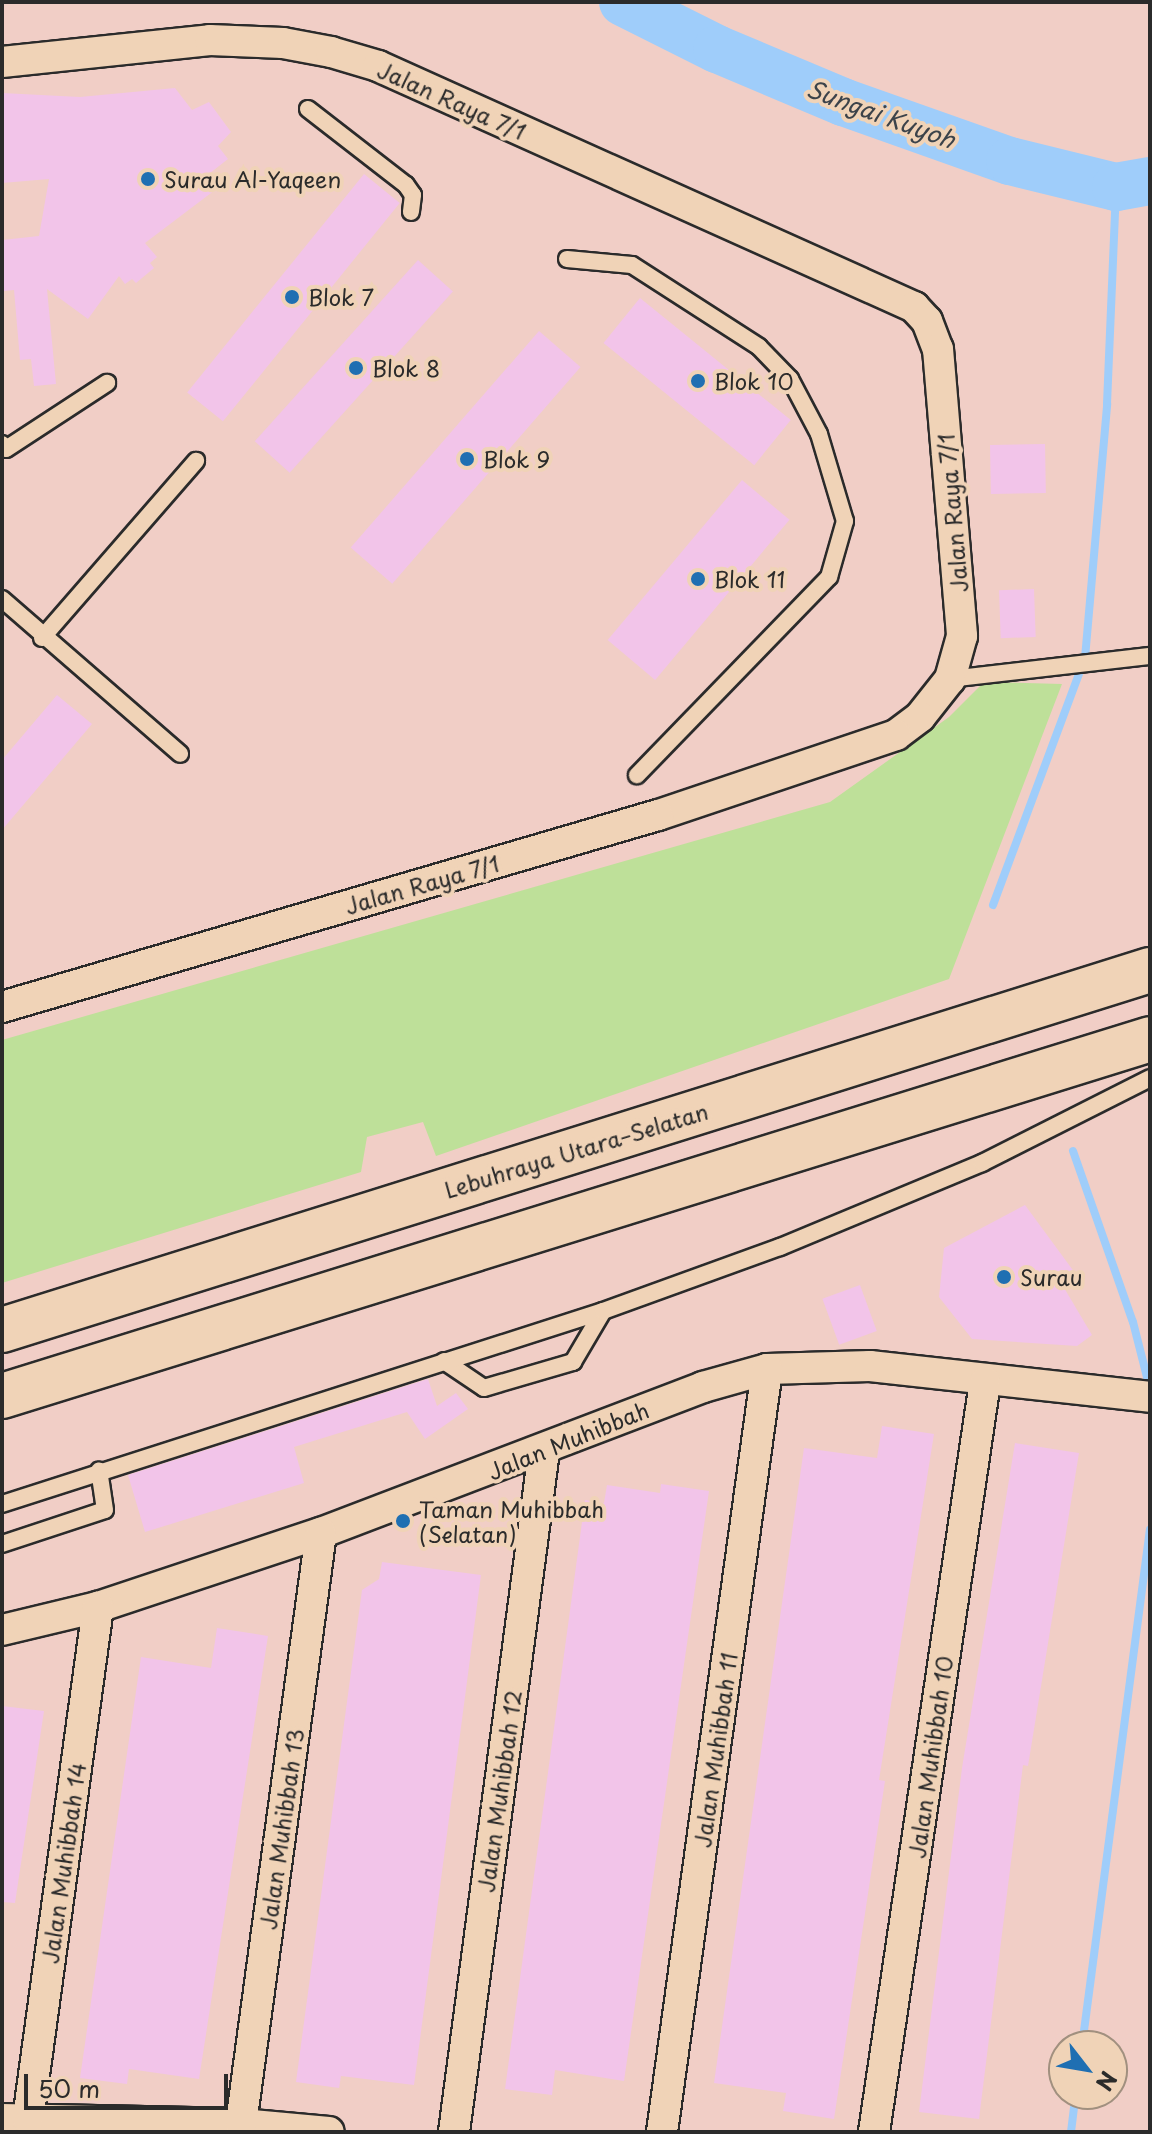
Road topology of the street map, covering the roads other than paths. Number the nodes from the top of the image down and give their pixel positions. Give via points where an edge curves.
1 (2, 62) edge
2 (308, 109) dead end
3 (411, 212) dead end
4 (567, 259) dead end
5 (107, 383) dead end
6 (3, 450) edge
7 (196, 461) dead end
8 (2, 599) edge
9 (42, 638) junction
10 (1148, 656) edge
11 (950, 679) junction
12 (180, 754) dead end
13 (637, 775) dead end
14 (1150, 970) edge
15 (2, 1007) edge
16 (1150, 1039) edge
17 (1150, 1078) edge
18 (603, 1311) junction
19 (2, 1330) edge
20 (444, 1361) junction
21 (767, 1369) junction
22 (985, 1382) junction
23 (2, 1396) edge
24 (1150, 1397) edge
25 (544, 1451) junction
26 (99, 1470) junction
27 (2, 1504) edge
28 (321, 1533) junction
29 (2, 1544) edge
30 (98, 1607) junction
31 (2, 1630) edge
32 (15, 2119) edge
33 (241, 2124) junction
34 (329, 2132) edge
35 (454, 2132) edge
36 (662, 2132) edge
37 (874, 2132) edge

1 - 11 street, Jalan Raya 7/1 via 210,40 283,43 331,52 378,66 914,307 927,321 938,349 962,636
2 - 3 lane via 406,185 413,195
4 - 13 lane via 632,265 759,347 790,379 819,434 845,521 829,577
5 - 6 lane
7 - 9 lane
8 - 9 lane
9 - 12 lane
10 - 11 lane
11 - 15 street, Jalan Raya 7/1 via 920,717 896,735 658,815
14 - 19 highway, Lebuhraya Utara–Selatan
16 - 23 highway
17 - 18 lane via 982,1163 780,1247
18 - 20 lane
18 - 20 lane via 573,1362 484,1388
20 - 26 lane
21 - 22 street, Jalan Muhibbah via 870,1366
21 - 25 street, Jalan Muhibbah via 703,1387
21 - 36 street, Jalan Muhibbah 11
22 - 24 street, Jalan Muhibbah
22 - 37 street, Jalan Muhibbah 10
25 - 28 street, Jalan Muhibbah
25 - 35 street, Jalan Muhibbah 12
26 - 27 lane
26 - 29 lane via 105,1510
28 - 30 street, Jalan Muhibbah
28 - 33 street, Jalan Muhibbah 13
30 - 31 street, Jalan Muhibbah
30 - 32 street, Jalan Muhibbah 14
32 - 33 street
33 - 34 street

